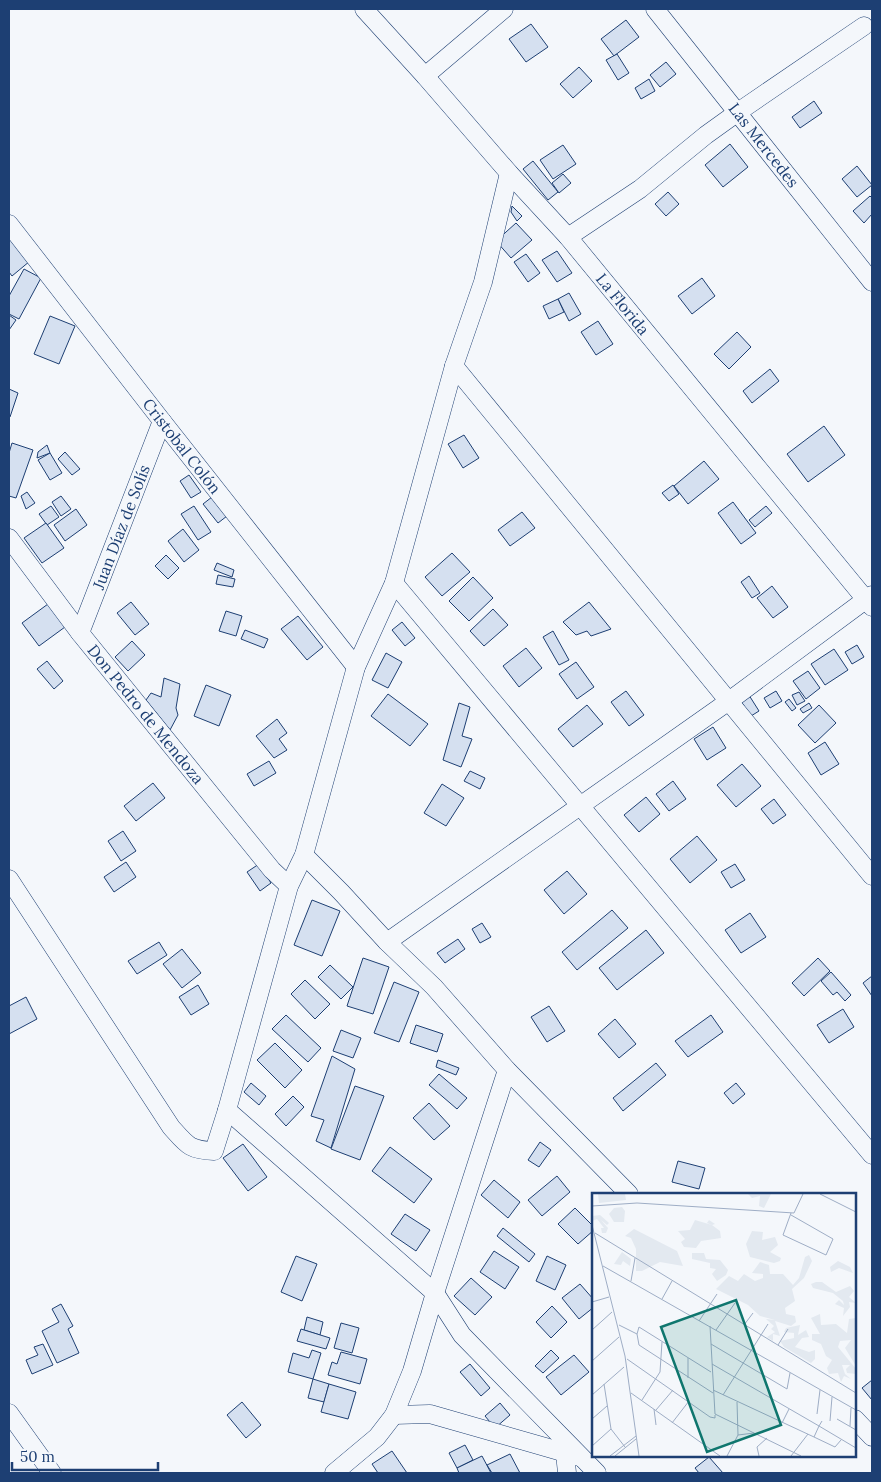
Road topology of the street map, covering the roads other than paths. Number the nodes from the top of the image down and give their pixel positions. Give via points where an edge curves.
1 (364, 9) edge
2 (504, 9) edge
3 (655, 9) edge
4 (864, 26) dead end
5 (425, 76) junction
6 (738, 112) junction
7 (508, 173) junction
8 (9, 224) edge
9 (568, 236) junction
10 (872, 282) edge
11 (454, 366) junction
12 (162, 421) junction
13 (9, 538) edge
14 (394, 583) junction
15 (870, 600) edge
16 (80, 633) junction
17 (356, 667) junction
18 (729, 701) junction
19 (580, 805) junction
20 (304, 855) junction
21 (872, 876) edge
22 (9, 879) edge
23 (289, 886) junction
24 (388, 942) junction
25 (507, 1070) junction
26 (227, 1110) junction
27 (872, 1156) edge
28 (628, 1193) edge
29 (436, 1293) junction
30 (9, 1413) edge
31 (394, 1415) junction
32 (856, 1420) edge
33 (872, 1437) edge
34 (573, 1455) junction
35 (52, 1473) edge
36 (334, 1473) edge
37 (567, 1473) edge
38 (597, 1473) edge

1 - 5 street, La Florida
2 - 5 street
3 - 6 street, Las Mercedes
4 - 6 street
5 - 7 street, La Florida
6 - 9 street via 640,189
6 - 10 street, Las Mercedes
7 - 9 street, La Florida
7 - 11 street via 483,282
8 - 12 street, Cristobal Colón
9 - 15 street, La Florida
11 - 14 street
11 - 18 street
12 - 16 street, Juan Díaz de Solís
12 - 17 street, Cristobal Colón
13 - 16 street, Don Pedro de Mendoza
14 - 17 street
14 - 19 street
15 - 18 street
16 - 23 street, Don Pedro de Mendoza via 272,870
17 - 20 street
18 - 19 street
18 - 21 street
19 - 24 street
19 - 27 street
20 - 23 street
20 - 24 street
22 - 26 street via 171,1127 187,1145 214,1151
23 - 26 street
24 - 25 street via 434,987
25 - 28 street
25 - 29 street
26 - 29 street
29 - 31 street via 412,1372
29 - 34 street via 462,1335
30 - 35 street
31 - 34 street via 430,1414
31 - 36 street via 377,1437
32 - 33 street
34 - 37 street
34 - 38 street

